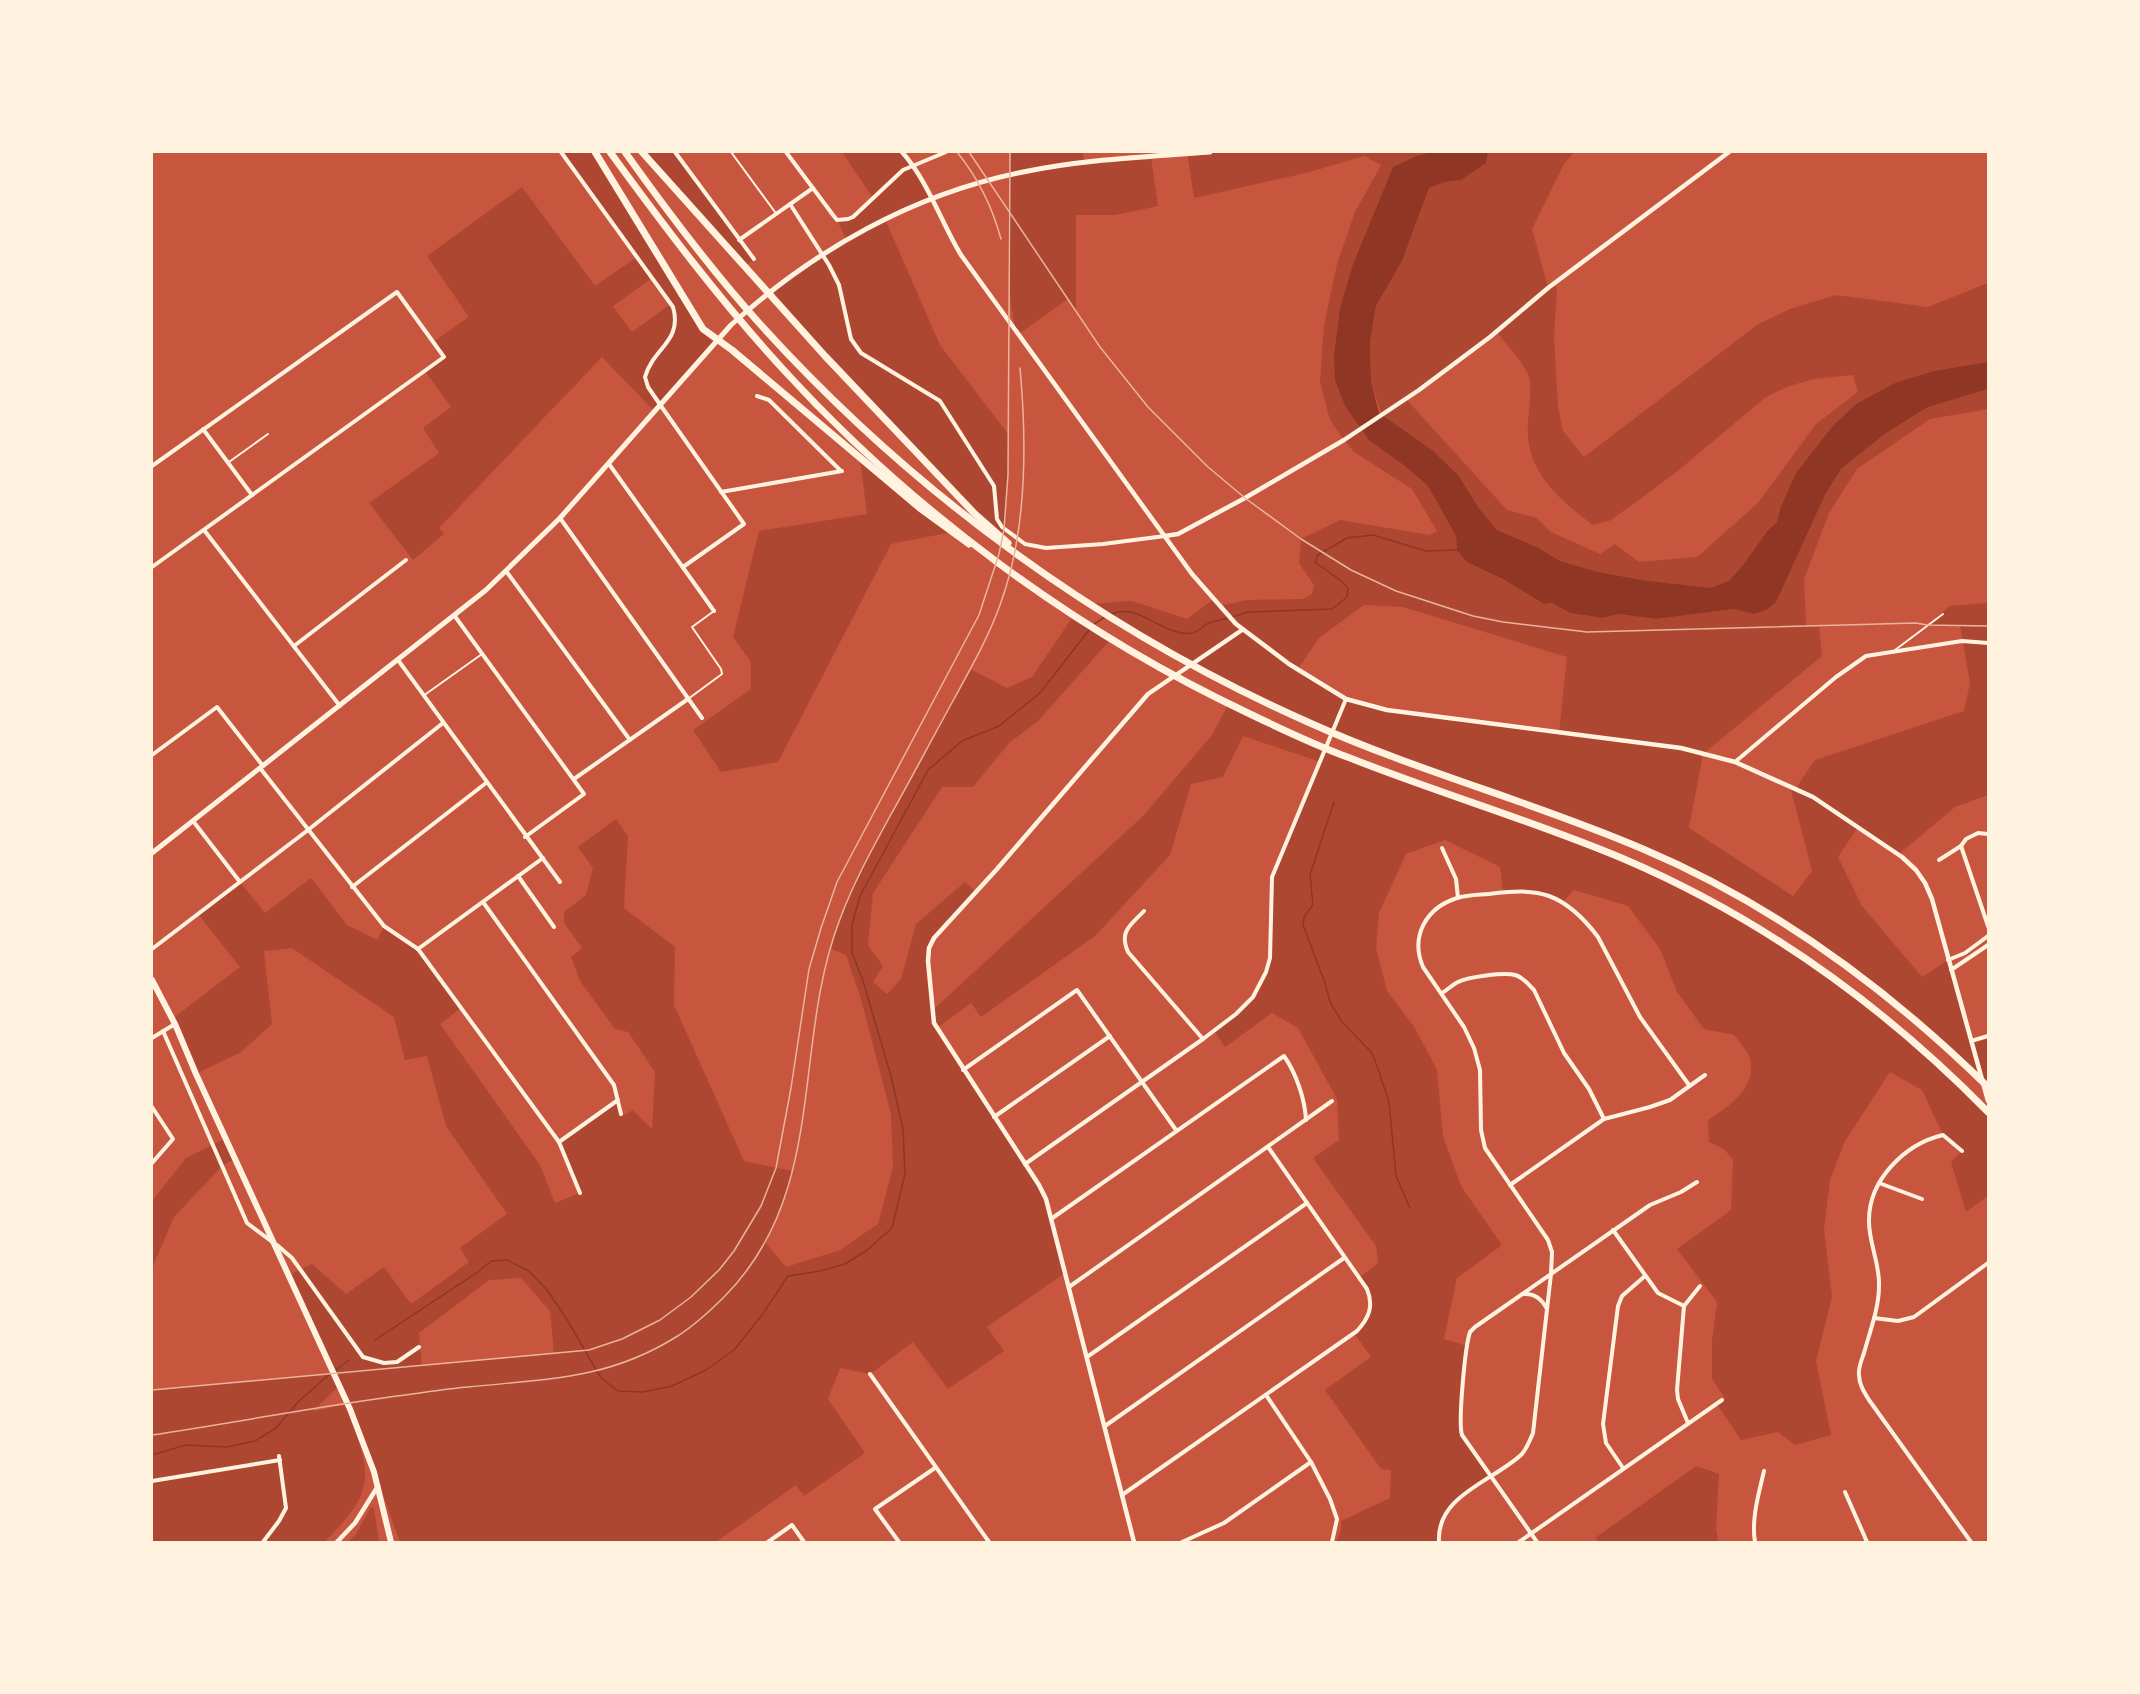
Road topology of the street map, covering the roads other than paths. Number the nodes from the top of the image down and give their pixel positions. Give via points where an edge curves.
1 (561, 152) edge
2 (595, 152) edge
3 (610, 152) edge
4 (625, 152) edge
5 (642, 152) edge
6 (675, 152) edge
7 (731, 152) edge
8 (786, 152) edge
9 (903, 152) edge
10 (946, 152) edge
11 (1210, 152) edge
12 (1729, 152) edge
13 (912, 164) junction
14 (813, 188) junction
15 (790, 204) junction
16 (777, 213) junction
17 (739, 240) junction
18 (822, 254) junction
19 (754, 259) dead end
20 (766, 294) junction
21 (716, 340) junction
22 (757, 396) dead end
23 (661, 406) junction
24 (203, 429) junction
25 (268, 434) dead end
26 (227, 462) junction
27 (609, 464) junction
28 (152, 466) edge
29 (721, 492) junction
30 (252, 495) junction
31 (923, 506) junction
32 (560, 518) junction
33 (204, 530) junction
34 (1165, 536) junction
35 (406, 560) dead end
36 (152, 567) edge
37 (682, 567) junction
38 (1039, 570) junction
39 (506, 571) junction
40 (714, 611) joint
41 (1943, 614) dead end
42 (454, 615) junction
43 (1242, 630) junction
44 (1989, 643) edge
45 (294, 646) junction
46 (1892, 652) junction
47 (483, 654) junction
48 (398, 660) junction
49 (423, 696) junction
50 (688, 699) junction
51 (1346, 699) junction
52 (340, 706) junction
53 (702, 718) dead end
54 (443, 723) junction
55 (630, 741) junction
56 (152, 755) edge
57 (1735, 762) junction
58 (262, 767) junction
59 (574, 780) junction
60 (486, 783) junction
61 (193, 821) junction
62 (309, 830) junction
63 (1989, 834) edge
64 (525, 837) junction
65 (1961, 846) junction
66 (1442, 848) dead end
67 (152, 853) edge
68 (543, 858) junction
69 (1939, 860) dead end
70 (518, 876) junction
71 (240, 882) junction
72 (560, 882) dead end
73 (352, 887) junction
74 (1458, 898) junction
75 (483, 902) junction
76 (1144, 911) dead end
77 (1989, 926) edge
78 (554, 927) dead end
79 (1989, 936) edge
80 (1989, 945) edge
81 (152, 949) edge
82 (418, 949) junction
83 (1948, 960) junction
84 (1951, 970) junction
85 (152, 980) edge
86 (1442, 993) junction
87 (175, 1024) junction
88 (163, 1031) junction
89 (1110, 1036) junction
90 (1989, 1036) edge
91 (152, 1038) edge
92 (1203, 1039) junction
93 (1972, 1044) junction
94 (963, 1070) junction
95 (1705, 1075) dead end
96 (1143, 1082) junction
97 (1689, 1085) junction
98 (1989, 1087) edge
99 (618, 1100) junction
100 (1332, 1101) dead end
101 (1989, 1101) edge
102 (152, 1107) edge
103 (1988, 1112) edge
104 (621, 1114) dead end
105 (994, 1117) junction
106 (1604, 1119) junction
107 (1306, 1120) junction
108 (1176, 1130) junction
109 (559, 1142) junction
110 (1268, 1147) junction
111 (1962, 1151) dead end
112 (152, 1163) edge
113 (1025, 1164) junction
114 (1697, 1182) dead end
115 (1879, 1183) junction
116 (1510, 1185) junction
117 (580, 1193) dead end
118 (1922, 1199) dead end
119 (1306, 1203) junction
120 (1051, 1219) junction
121 (1613, 1230) junction
122 (1344, 1258) junction
123 (1989, 1263) edge
124 (1551, 1274) junction
125 (1645, 1276) junction
126 (1700, 1286) dead end
127 (1069, 1287) junction
128 (1522, 1294) junction
129 (1684, 1306) junction
130 (1548, 1310) junction
131 (1874, 1318) junction
132 (419, 1347) dead end
133 (1088, 1357) junction
134 (870, 1374) dead end
135 (1266, 1395) junction
136 (1722, 1400) dead end
137 (1688, 1423) junction
138 (1105, 1426) junction
139 (1311, 1462) junction
140 (935, 1468) junction
141 (1623, 1468) junction
142 (1764, 1471) dead end
143 (1490, 1477) junction
144 (152, 1481) edge
145 (378, 1486) junction
146 (1845, 1492) dead end
147 (1122, 1495) junction
148 (1531, 1534) junction
149 (263, 1542) edge
150 (337, 1542) edge
151 (391, 1542) edge
152 (768, 1542) edge
153 (804, 1542) edge
154 (899, 1542) edge
155 (989, 1542) edge
156 (1134, 1542) edge
157 (1182, 1542) edge
158 (1332, 1542) edge
159 (1439, 1542) edge
160 (1519, 1542) edge
161 (1537, 1542) edge
162 (1755, 1542) edge
163 (1867, 1542) edge
164 (1971, 1542) edge

1 - 23 street via 674,307 676,328 645,377
2 - 21 highway via 703,329
3 - 31 highway via 724,301 781,367
4 - 38 highway via 682,230 760,324 844,410 940,497
5 - 20 highway
6 - 17 street
7 - 16 lane
8 - 14 street
9 - 13 street
10 - 13 street
11 - 18 main road via 1070,164 993,179 892,215
12 - 34 street via 1398,404 1344,440 1202,521 1178,534
13 - 14 street via 848,219 837,220
13 - 34 street via 961,255
14 - 15 street
15 - 16 street
15 - 18 street
16 - 17 street
17 - 19 street
18 - 20 main road
18 - 34 street via 839,285 851,339 869,359 940,401 994,486 997,519 1002,527 1034,547
20 - 21 main road
20 - 38 highway via 974,513
21 - 23 main road
21 - 31 highway
22 - 29 street via 769,400 842,471
23 - 27 main road
23 - 29 street
24 - 26 street
24 - 28 street
24 - 30 street via 397,292 444,357
25 - 26 lane
26 - 30 street
27 - 32 main road
27 - 37 street
29 - 37 street via 744,524
30 - 33 street
31 - 103 highway via 964,541 1095,629 1194,686 1345,757 1624,859 1738,915 1871,1005 1923,1048
32 - 39 main road
32 - 50 street
33 - 36 street
33 - 45 street
34 - 43 street via 1191,574
35 - 45 street
37 - 40 street
38 - 98 highway via 1210,675 1312,724 1589,827 1741,897 1866,979
39 - 42 main road
39 - 55 street
40 - 50 lane via 692,627 722,674
41 - 46 lane
42 - 47 street
42 - 48 main road
43 - 51 street
43 - 94 street via 1148,693 934,938 928,961 934,1023
44 - 46 street via 1962,641
45 - 52 street
46 - 57 street via 1866,656 1836,677
47 - 49 lane
47 - 59 street
48 - 49 street
48 - 52 main road
49 - 54 street
50 - 53 street
50 - 55 street
51 - 57 street via 1387,710 1681,748
51 - 92 street via 1272,877 1270,958 1266,972 1253,997
52 - 58 main road
54 - 60 street
54 - 62 street
55 - 59 street
56 - 58 street via 217,707
57 - 83 street via 1814,797 1902,857 1925,883
58 - 61 main road
58 - 62 street
59 - 64 street via 584,794
60 - 64 street
60 - 73 street
61 - 67 main road
61 - 71 street
62 - 71 street
62 - 73 street
63 - 65 street via 1978,833
64 - 68 street
65 - 69 street
65 - 77 street
66 - 74 street via 1456,879
68 - 70 street
68 - 72 street
70 - 75 street
70 - 78 street
71 - 81 street
73 - 82 street via 384,926
74 - 86 street via 1431,912 1419,934 1419,958
74 - 97 street via 1531,892 1549,896 1577,914 1598,937 1640,1017
75 - 82 street
75 - 99 street via 614,1085
76 - 92 street via 1126,929 1123,940 1128,952
79 - 83 street
80 - 84 street
82 - 109 street
83 - 84 street
84 - 93 street
85 - 87 main road
86 - 106 street via 1458,982 1495,976 1517,976 1526,982
86 - 116 street via 1474,1048 1480,1070 1483,1141 1489,1157
87 - 88 street
87 - 145 main road via 347,1403
88 - 91 street
88 - 132 street via 247,1223 292,1258 363,1357 397,1362
89 - 94 street via 1077,990
89 - 96 street
89 - 105 street
90 - 93 street
92 - 96 street
93 - 101 street
94 - 105 street
95 - 97 street
96 - 108 street
96 - 113 street
97 - 106 street via 1670,1100
99 - 104 street
99 - 109 street
100 - 107 street
102 - 112 street via 173,1139
105 - 113 street
106 - 116 street
107 - 108 street via 1293,1072 1284,1056
107 - 110 street
108 - 120 street
109 - 117 street
110 - 119 street
110 - 127 street
111 - 115 street via 1944,1136 1928,1139 1892,1164
113 - 120 street via 1040,1187
114 - 121 street via 1650,1205
115 - 118 street
115 - 131 street via 1868,1222 1879,1285
116 - 124 street via 1548,1240
119 - 122 street
119 - 133 street
120 - 127 street
121 - 124 street
121 - 125 street
122 - 135 street via 1370,1297 1371,1311 1366,1321
122 - 138 street
123 - 131 street via 1914,1317 1898,1322
124 - 128 street
124 - 130 street
125 - 129 street via 1658,1293
125 - 141 street via 1622,1296 1618,1306 1609,1371 1604,1433 1606,1443
126 - 129 street
127 - 133 street
128 - 130 street via 1535,1295
128 - 143 street via 1470,1332 1460,1429
129 - 137 street via 1677,1390
130 - 143 street via 1533,1433 1523,1453
131 - 164 street via 1858,1374 1862,1389
133 - 138 street
134 - 140 street
135 - 139 street
135 - 147 street
136 - 137 street
137 - 141 street
138 - 147 street
139 - 157 street via 1224,1523
139 - 158 street via 1337,1519
140 - 154 street via 875,1509
140 - 155 street
141 - 148 street
142 - 162 street via 1757,1501
143 - 148 street
143 - 159 street via 1451,1505 1443,1519
144 - 149 street via 280,1458 286,1508
145 - 150 street via 355,1523
145 - 151 main road
146 - 163 street
147 - 156 street
148 - 160 street
148 - 161 street
152 - 153 street via 792,1525

